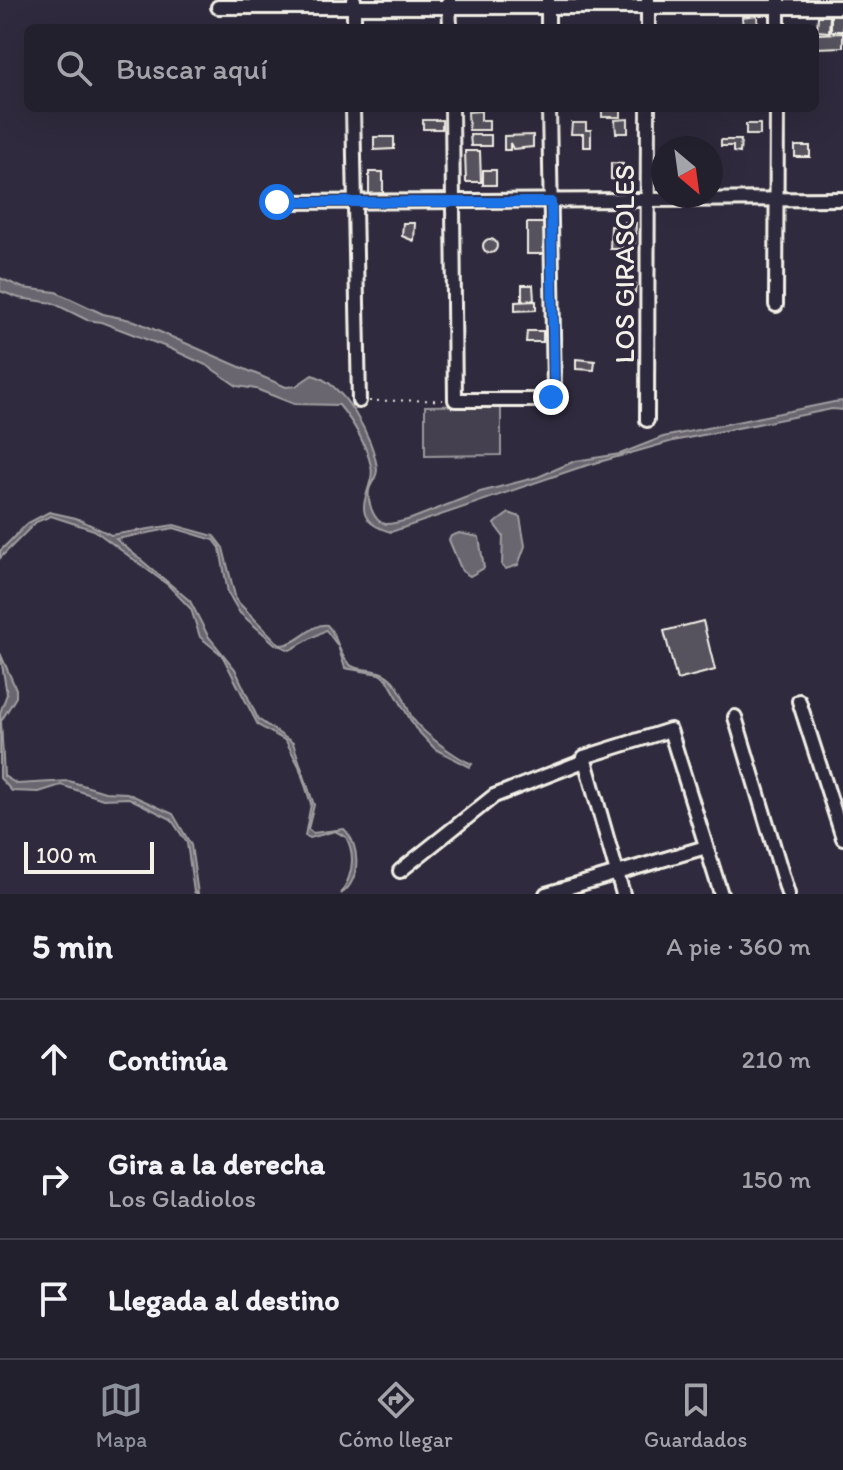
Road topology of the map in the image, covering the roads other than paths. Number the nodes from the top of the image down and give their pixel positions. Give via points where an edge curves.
1 (449, 2) edge
2 (354, 3) edge
3 (548, 3) edge
4 (648, 3) edge
5 (778, 3) edge
6 (218, 7) dead end
7 (843, 7) edge
8 (354, 24) edge
9 (450, 24) edge
10 (548, 24) edge
11 (648, 24) edge
12 (778, 24) edge
13 (353, 112) edge
14 (452, 112) edge
15 (549, 112) edge
16 (648, 112) edge
17 (777, 112) edge
18 (843, 199) edge
19 (776, 201) junction
20 (277, 202) dead end
21 (354, 202) junction
22 (454, 202) junction
23 (551, 202) junction
24 (648, 202) junction
25 (776, 305) dead end
26 (359, 401) road end
27 (647, 420) dead end
28 (799, 701) dead end
29 (735, 717) dead end
30 (584, 761) junction
31 (843, 838) edge
32 (706, 847) junction
33 (400, 871) dead end
34 (617, 875) junction
35 (546, 894) edge
36 (623, 894) edge
37 (721, 894) edge
38 (788, 894) edge

1 - 2 street
1 - 3 street
1 - 9 street
2 - 6 street
2 - 8 street
3 - 4 street
3 - 10 street
4 - 5 street
4 - 11 street
5 - 7 street
5 - 12 street
13 - 21 street
14 - 22 street
15 - 23 street
16 - 24 street, LOS GIRASOLES
17 - 19 street
18 - 19 street
19 - 24 street
19 - 25 street
20 - 21 street
21 - 22 street
21 - 26 street
22 - 23 street
22 - 23 street via 455,400 546,400 554,390
23 - 24 street
24 - 27 street, LOS GIRASOLES
28 - 31 street
29 - 38 street
30 - 32 street via 586,755 670,730
30 - 33 street via 494,796
30 - 34 street
32 - 34 street
32 - 37 street
34 - 35 street
34 - 36 street

